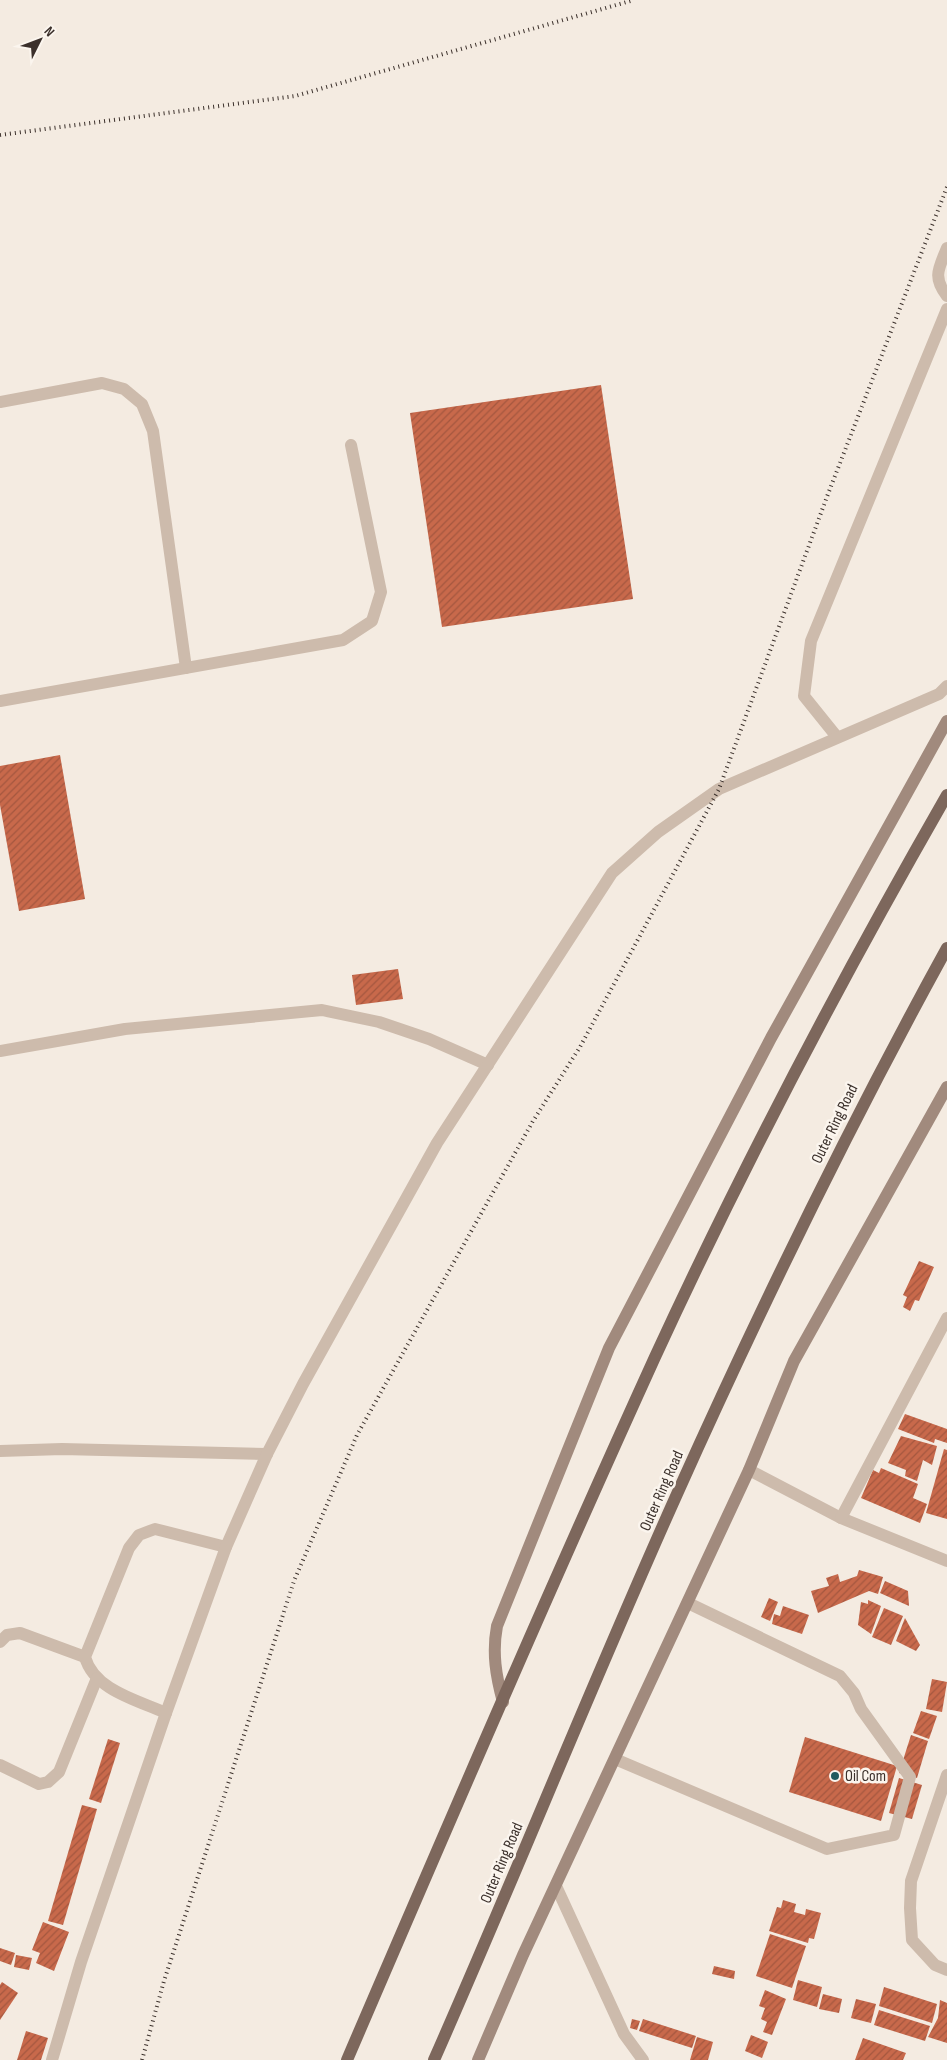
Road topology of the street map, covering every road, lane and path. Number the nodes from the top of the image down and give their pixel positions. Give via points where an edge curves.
1 (947, 248) edge
2 (947, 296) edge
3 (947, 309) edge
4 (0, 402) edge
5 (351, 444) dead end
6 (186, 668) junction
7 (947, 686) edge
8 (0, 701) edge
9 (947, 721) edge
10 (837, 737) junction
11 (947, 795) edge
12 (947, 948) edge
13 (0, 1050) edge
14 (488, 1065) junction
15 (947, 1087) edge
16 (947, 1318) edge
17 (0, 1451) edge
18 (267, 1454) junction
19 (749, 1470) junction
20 (841, 1518) junction
21 (226, 1547) junction
22 (947, 1561) edge
23 (688, 1603) junction
24 (0, 1642) edge
25 (85, 1657) junction
26 (97, 1678) junction
27 (503, 1702) junction
28 (166, 1713) junction
29 (615, 1759) junction
30 (0, 1765) edge
31 (947, 1775) edge
32 (556, 1886) junction
33 (947, 1970) edge
34 (52, 2060) edge
35 (347, 2060) edge
36 (434, 2060) edge
37 (478, 2060) edge
38 (643, 2060) edge

1 - 2 street via 937,272
3 - 10 street via 811,641 804,696
4 - 6 street via 102,383 124,389 142,404 153,431
5 - 6 street via 381,592 372,621 343,640
6 - 8 street
7 - 10 street via 939,694
9 - 27 main road via 771,1038 609,1348 496,1626 495,1674
10 - 14 street via 719,788 658,832 612,873
11 - 27 main road via 751,1159 656,1356
12 - 36 main road, Outer Ring Road via 876,1076 685,1476
13 - 14 street via 125,1029 322,1010 379,1022 430,1039
14 - 18 street via 437,1142
15 - 19 main road via 794,1361
16 - 20 street
17 - 18 street via 62,1449
18 - 21 street
19 - 20 street
19 - 23 main road
20 - 22 street
21 - 25 street via 155,1528 140,1534 129,1548
21 - 28 street
23 - 29 main road
23 - 29 street via 840,1676 910,1777 894,1835 827,1849
24 - 25 street via 7,1635 20,1633
25 - 26 street via 88,1671
26 - 28 street via 103,1684
26 - 30 street via 60,1772 48,1782 39,1784
27 - 35 main road
28 - 34 street via 81,1962
29 - 32 main road
31 - 33 street via 911,1881 910,1908 912,1940 935,1965
32 - 37 main road
32 - 38 street via 624,2034

